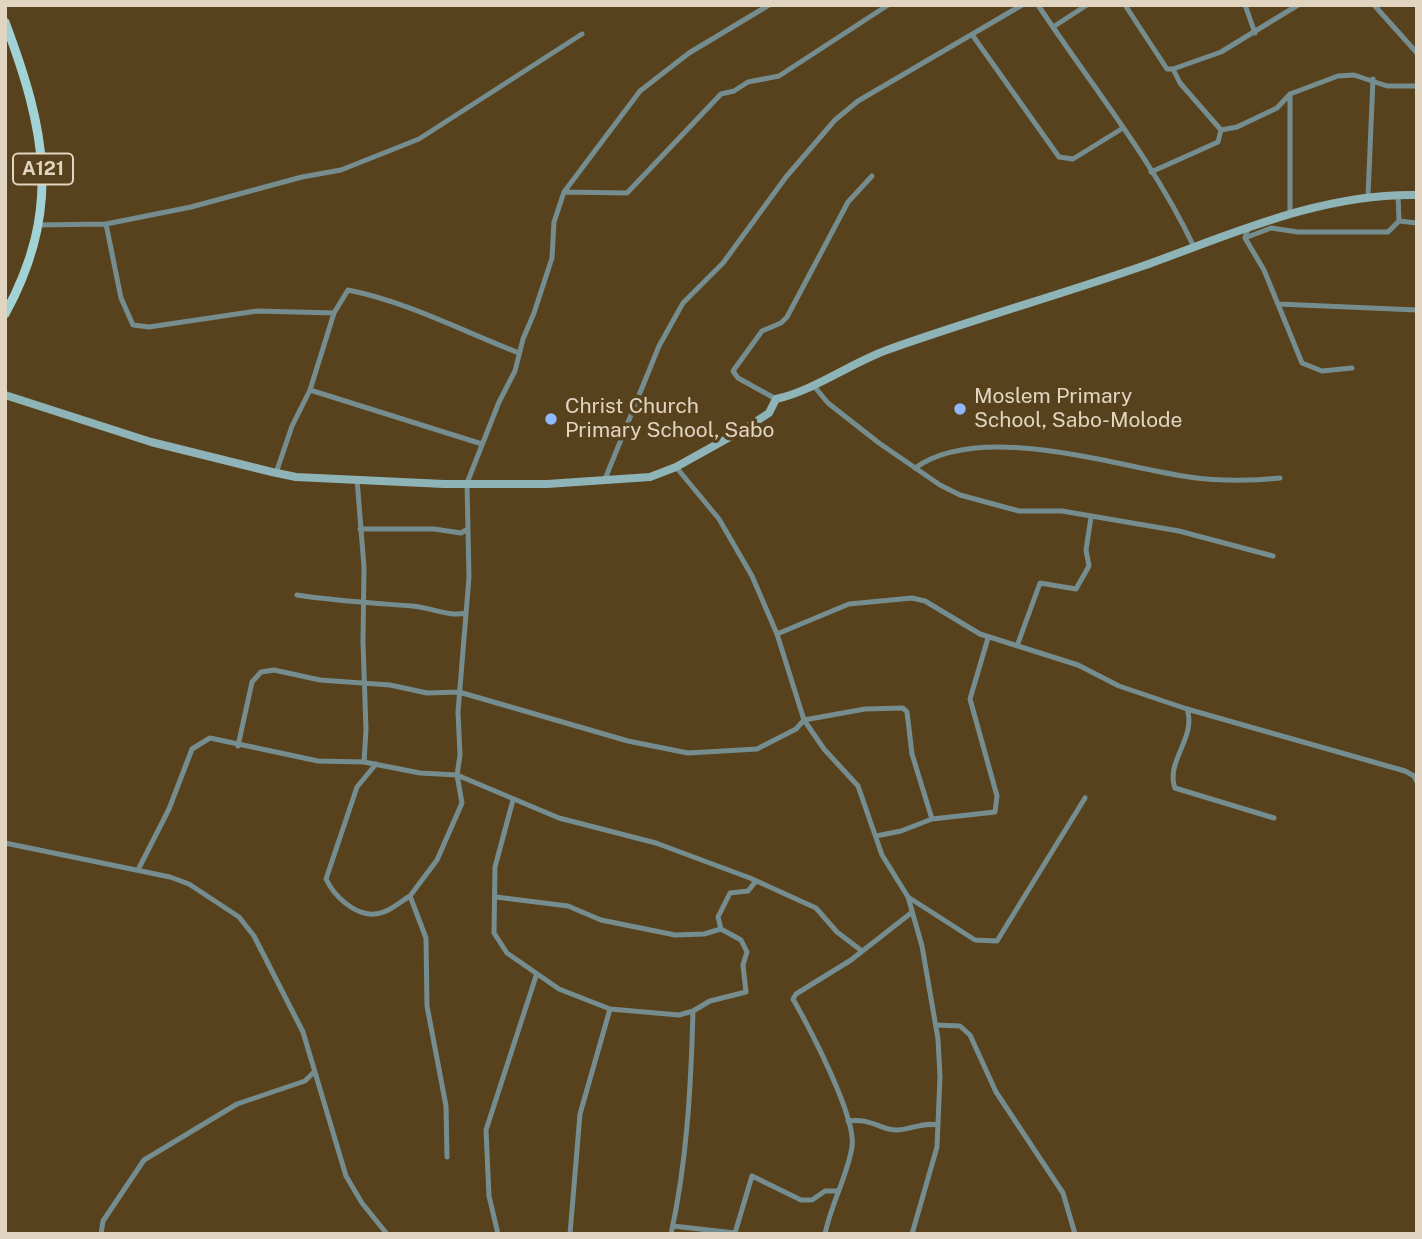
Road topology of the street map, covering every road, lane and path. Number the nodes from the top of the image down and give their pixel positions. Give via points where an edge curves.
1 (769, 5) edge
2 (888, 5) edge
3 (1023, 5) edge
4 (1038, 5) edge
5 (1087, 5) edge
6 (1125, 5) edge
7 (1245, 5) edge
8 (1298, 5) edge
9 (1374, 5) edge
10 (5, 23) edge
11 (1052, 27) junction
12 (1255, 33) junction
13 (582, 34) dead end
14 (972, 36) junction
15 (1417, 52) edge
16 (1173, 69) junction
17 (1373, 79) junction
18 (1417, 86) edge
19 (1290, 94) junction
20 (1123, 128) junction
21 (1221, 130) junction
22 (1151, 172) junction
23 (872, 176) dead end
24 (564, 192) junction
25 (1398, 195) junction
26 (1417, 195) edge
27 (1368, 197) junction
28 (1290, 213) junction
29 (1399, 221) junction
30 (1417, 223) edge
31 (106, 224) junction
32 (38, 225) junction
33 (1248, 228) junction
34 (1245, 238) junction
35 (1194, 247) junction
36 (1278, 304) junction
37 (1417, 310) edge
38 (334, 313) junction
39 (5, 314) edge
40 (519, 353) junction
41 (1352, 368) dead end
42 (813, 385) junction
43 (310, 390) junction
44 (5, 395) edge
45 (776, 399) junction
46 (482, 444) junction
47 (676, 467) junction
48 (915, 468) junction
49 (275, 473) junction
50 (1280, 478) dead end
51 (357, 479) junction
52 (605, 479) junction
53 (467, 483) junction
54 (1091, 517) junction
55 (359, 529) junction
56 (466, 530) junction
57 (1273, 556) dead end
58 (297, 596) dead end
59 (364, 603) junction
60 (466, 613) junction
61 (777, 634) junction
62 (988, 638) junction
63 (1017, 646) junction
64 (364, 683) junction
65 (459, 692) junction
66 (1187, 709) junction
67 (804, 720) junction
68 (239, 746) junction
69 (364, 762) junction
70 (376, 765) junction
71 (457, 775) junction
72 (1417, 782) edge
73 (1085, 798) dead end
74 (513, 800) junction
75 (1274, 818) dead end
76 (932, 819) junction
77 (876, 836) junction
78 (5, 843) edge
79 (139, 868) junction
80 (756, 881) junction
81 (410, 896) junction
82 (496, 897) junction
83 (908, 897) junction
84 (911, 913) junction
85 (721, 929) junction
86 (862, 951) junction
87 (536, 976) junction
88 (610, 1009) junction
89 (693, 1011) junction
90 (936, 1025) junction
91 (314, 1072) junction
92 (848, 1121) junction
93 (938, 1125) junction
94 (447, 1157) dead end
95 (837, 1191) junction
96 (673, 1226) junction
97 (101, 1234) edge
98 (387, 1234) edge
99 (498, 1234) edge
100 (570, 1234) edge
101 (671, 1234) edge
102 (825, 1234) edge
103 (912, 1234) edge
104 (1075, 1234) edge

1 - 24 street via 689,53 640,91
2 - 24 street via 779,76 721,94 627,192
3 - 14 street
4 - 11 street
5 - 11 street
6 - 16 street via 1167,68
7 - 12 street
8 - 12 street
9 - 15 street
10 - 32 main road, A121 via 29,88 41,144
11 - 20 street
12 - 16 street via 1205,61
13 - 31 street via 431,131 393,150 341,170
14 - 20 street via 1059,157 1073,159
14 - 52 street via 848,108 786,177 723,263 683,303 628,417
16 - 21 street
17 - 18 street via 1387,86
17 - 19 street via 1338,76
17 - 27 street
19 - 21 street via 1277,108
19 - 28 street
20 - 22 street
21 - 22 street via 1218,142
22 - 35 street
23 - 45 street via 848,202 787,317 762,331 733,372
24 - 40 street via 554,222 552,258
25 - 26 street
25 - 27 street
25 - 29 street
27 - 28 street
28 - 33 street
29 - 30 street
29 - 34 street via 1393,230 1374,233 1275,228
31 - 32 street
31 - 38 street via 121,298 133,324 149,327 257,311
32 - 39 main road, A121 via 26,269
33 - 34 street
33 - 35 street
34 - 36 street
35 - 42 street via 887,350
36 - 37 street
36 - 41 street via 1305,367 1322,372
38 - 40 street via 348,290 377,296 407,304
38 - 43 street
40 - 46 street
42 - 45 street
42 - 48 street via 828,404
43 - 46 street
43 - 49 street
44 - 49 street via 151,442
45 - 47 street via 769,413
46 - 53 street
47 - 52 street via 650,477
47 - 61 street via 719,519 752,576
48 - 50 street via 931,457 955,451 996,448 1069,453 1193,477
48 - 54 street via 975,500 1019,511 1062,511
49 - 51 street
51 - 53 street
51 - 55 street
52 - 53 street
53 - 56 street
54 - 57 street via 1178,531
54 - 63 street via 1086,550 1089,566 1076,589 1040,583
55 - 56 street
55 - 59 street
56 - 60 street
58 - 59 street
59 - 60 street
59 - 64 street
60 - 65 street
61 - 62 street via 849,604 912,598 934,604
61 - 67 street
62 - 63 street
62 - 76 street via 970,699 997,809
63 - 66 street
64 - 65 street via 427,693
64 - 68 street via 261,672 252,682
64 - 69 street
65 - 67 street via 628,741 688,753 757,749
65 - 71 street
66 - 72 street via 1405,771
66 - 75 street via 1190,723 1174,770 1175,788
67 - 76 street via 865,709 905,709 912,754
67 - 77 street via 858,786
68 - 69 street via 318,761
68 - 79 street via 210,738 192,749
69 - 70 street
70 - 71 street
70 - 81 street via 358,787 326,879 351,908 374,915
71 - 74 street
71 - 81 street via 462,803 454,824 430,874
73 - 83 street via 997,941 975,940
74 - 80 street via 583,826 680,851
74 - 82 street via 496,853
76 - 77 street
77 - 83 street via 890,871
78 - 79 street via 121,869
79 - 91 street via 189,884 246,924 296,1016
80 - 85 street via 748,891 730,893 718,917
80 - 86 street via 816,908
81 - 94 street via 426,938 427,1006 446,1106
82 - 85 street via 568,906 601,920 675,935
82 - 87 street via 493,918 500,946
83 - 84 street
84 - 86 street
84 - 90 street via 922,946
85 - 89 street via 741,940 747,952 743,965 746,992 710,1001
86 - 92 street via 793,999 843,1101
87 - 88 street
87 - 99 street via 485,1130 489,1196
88 - 89 street via 678,1015
88 - 100 street via 580,1114
89 - 96 street via 688,1103
90 - 93 street
90 - 104 street via 960,1026 970,1035 996,1092 1063,1193
91 - 97 street via 305,1081 237,1104 144,1160 103,1222
91 - 98 street via 346,1176
92 - 93 street via 870,1121 896,1130
92 - 95 street via 852,1147
93 - 103 street via 937,1147
95 - 96 street via 801,1200 752,1176 735,1233
95 - 102 street
96 - 101 street

